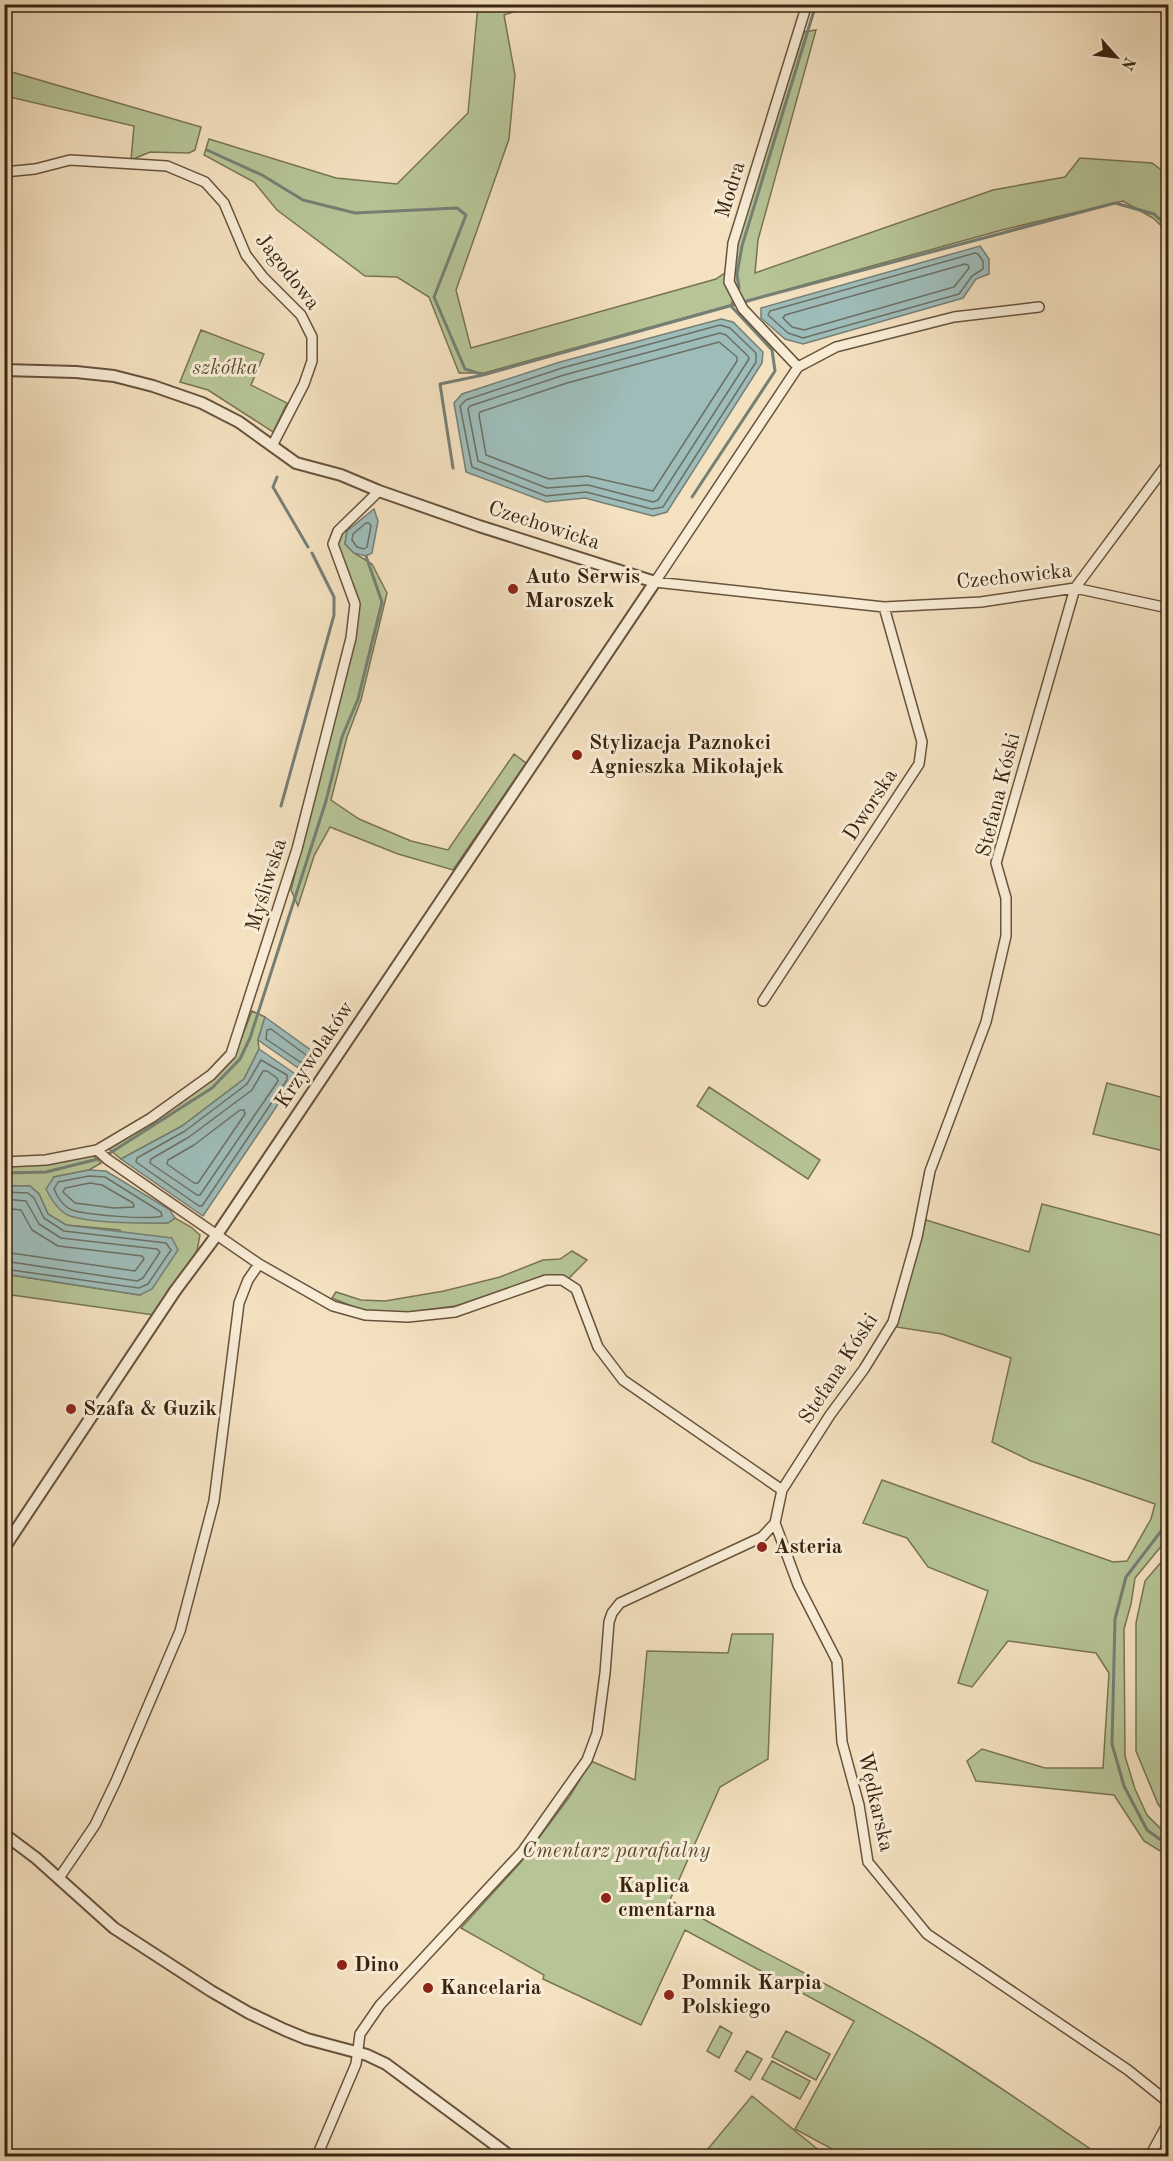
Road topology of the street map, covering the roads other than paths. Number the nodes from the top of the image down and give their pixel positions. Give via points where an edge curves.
1 (807, 4) edge
2 (4, 172) edge
3 (1040, 308) dead end
4 (798, 367) junction
5 (4, 370) edge
6 (272, 446) junction
7 (1168, 463) edge
8 (379, 491) junction
9 (655, 582) junction
10 (1075, 588) junction
11 (884, 607) junction
12 (1168, 608) edge
13 (763, 1001) dead end
14 (97, 1149) junction
15 (4, 1162) edge
16 (216, 1236) junction
17 (259, 1264) junction
18 (782, 1490) junction
19 (775, 1523) junction
20 (4, 1548) edge
21 (4, 1834) edge
22 (59, 1878) junction
23 (358, 2052) junction
24 (1168, 2102) edge
25 (1168, 2124) edge
26 (317, 2157) edge
27 (510, 2157) edge
28 (1150, 2157) edge

1 - 4 street, Modra via 733,243 729,282 743,309
2 - 6 street, Jagodowa via 70,160 167,166 205,182 224,203 246,255 301,315 312,337 312,361 304,384
3 - 4 street via 954,317 836,347
4 - 9 street
5 - 6 street, Czechowicka via 114,376 153,386 202,403
6 - 8 street, Czechowicka via 296,463 341,475
7 - 10 street, Stefana Kóski
8 - 9 street, Czechowicka
8 - 14 street, Myśliwska via 338,531 333,544 355,604 351,638 297,849 231,1054 211,1074 151,1118
9 - 11 street, Czechowicka
9 - 16 street, Krzywolaków
10 - 11 street, Czechowicka via 981,602
10 - 12 street, Czechowicka
10 - 18 street, Stefana Kóski via 996,863 1006,898 1006,936 986,1022 930,1171 893,1323
11 - 13 street, Dworska via 922,742 920,764
14 - 15 street, Myśliwska via 46,1160
14 - 16 street
16 - 17 street
16 - 20 street, Krzywolaków
17 - 18 street via 333,1306 365,1315 408,1317 455,1312 546,1280 562,1280 576,1289 598,1347 623,1380
17 - 22 street via 239,1303 214,1501 180,1631 108,1799
18 - 19 street, Stefana Kóski
19 - 23 street via 762,1537 616,1608 609,1622 597,1733 587,1760 522,1852 380,2005 360,2034
19 - 24 street, Wędkarska via 798,1585 837,1661 842,1742 859,1805 868,1862 927,1934 1119,2064
21 - 22 street
22 - 23 street via 114,1928 211,1991 285,2030
23 - 26 street
23 - 27 street via 387,2064
25 - 28 street

